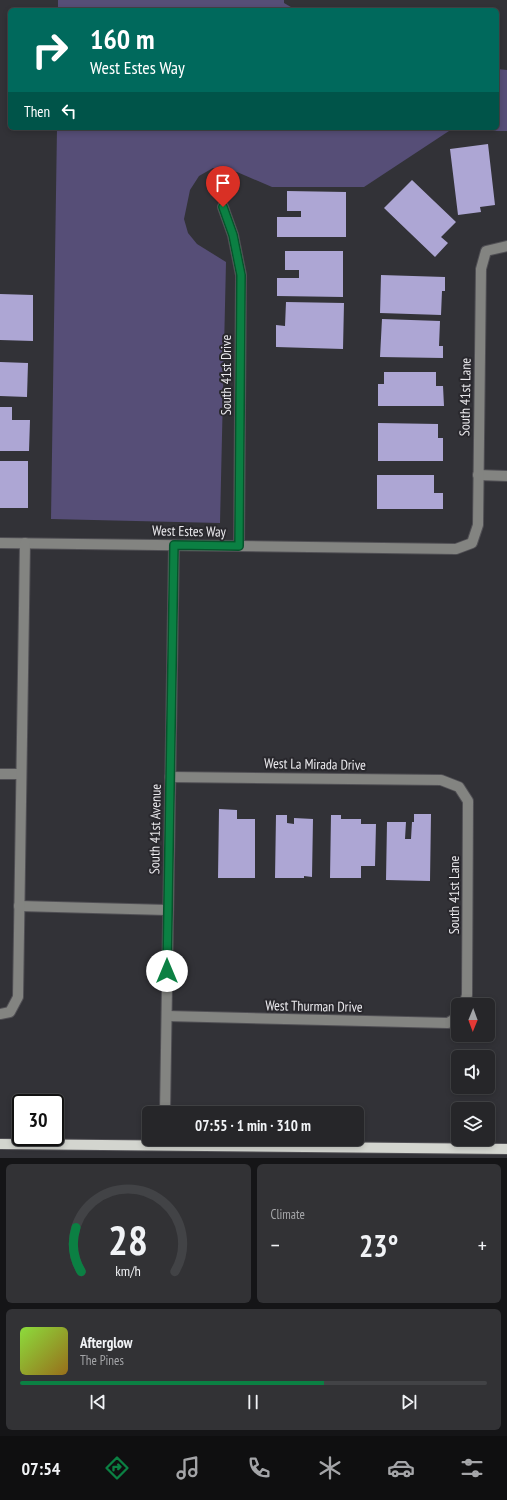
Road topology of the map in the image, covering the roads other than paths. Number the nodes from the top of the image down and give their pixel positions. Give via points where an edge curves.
1 (223, 207) dead end
2 (507, 246) edge
3 (478, 475) junction
4 (507, 476) edge
5 (0, 543) edge
6 (25, 543) junction
7 (472, 543) joint
8 (174, 545) junction
9 (239, 546) junction
10 (0, 774) edge
11 (21, 774) junction
12 (170, 777) junction
13 (459, 786) joint
14 (19, 906) junction
15 (167, 910) junction
16 (466, 998) edge
17 (5, 1013) edge
18 (167, 1016) junction
19 (451, 1021) edge
20 (165, 1106) edge
21 (142, 1142) edge
22 (0, 1144) edge
23 (360, 1146) edge
24 (507, 1149) edge

1 - 9 street, South 41st Drive via 233,235 241,275
2 - 3 street, South 41st Lane via 486,251 481,268
3 - 4 street
3 - 7 street, South 41st Lane via 478,526
5 - 6 street, West Estes Way
6 - 8 street, West Estes Way
6 - 11 street
7 - 9 street, West Estes Way via 456,549
8 - 9 street, West Estes Way
8 - 12 street, South 41st Avenue
10 - 11 street
11 - 14 street
12 - 13 street, West La Mirada Drive via 441,780
12 - 15 street, South 41st Avenue
13 - 16 street, South 41st Lane via 468,801
14 - 15 street
14 - 17 street via 18,997
15 - 18 street, South 41st Avenue
18 - 19 street, West Thurman Drive
18 - 20 street, South 41st Avenue
21 - 22 main road
23 - 24 main road

